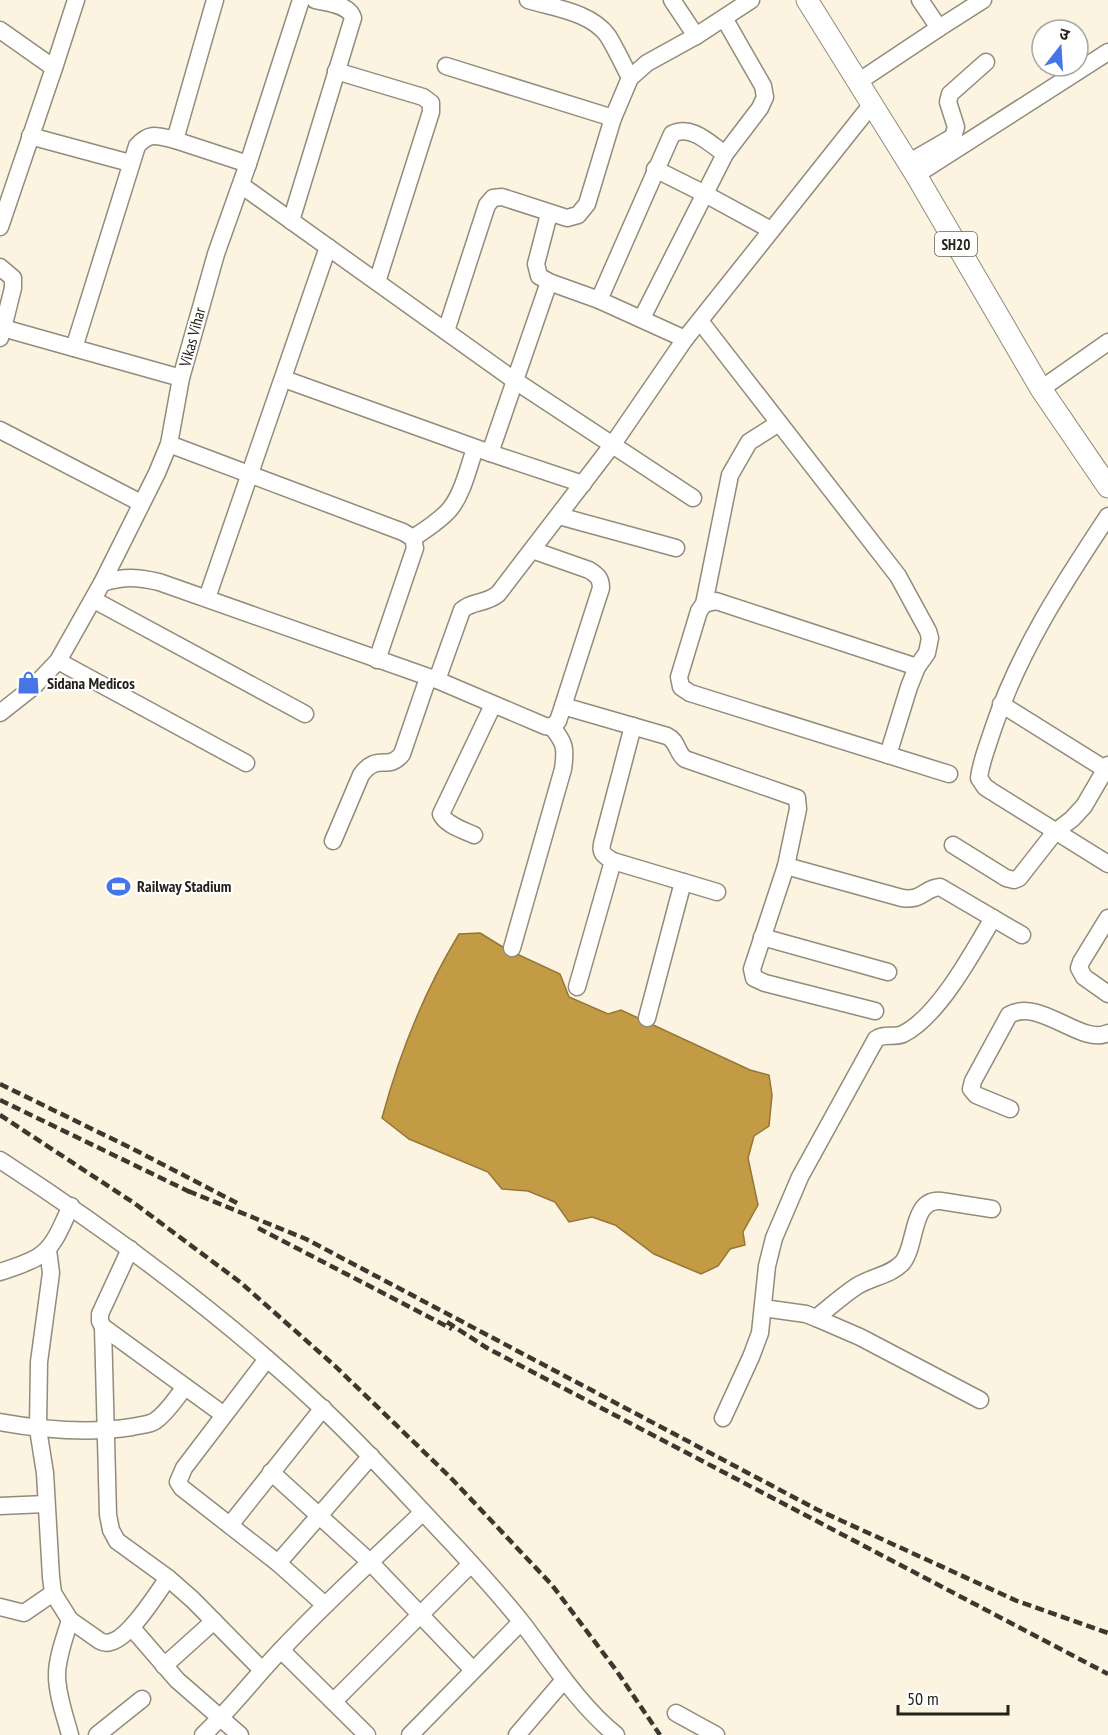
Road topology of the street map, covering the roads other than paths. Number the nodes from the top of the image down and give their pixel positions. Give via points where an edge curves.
1 (76, 0) edge
2 (215, 0) edge
3 (301, 0) edge
4 (315, 0) edge
5 (528, 0) edge
6 (672, 0) edge
7 (751, 0) edge
8 (807, 0) edge
9 (920, 0) edge
10 (983, 0) edge
11 (724, 18) junction
12 (939, 28) junction
13 (0, 30) edge
14 (696, 36) junction
15 (1108, 52) edge
16 (986, 62) dead end
17 (446, 66) dead end
18 (54, 68) junction
19 (336, 71) junction
20 (630, 78) junction
21 (858, 82) junction
22 (872, 104) junction
23 (613, 118) junction
24 (30, 136) junction
25 (175, 140) junction
26 (725, 154) junction
27 (130, 163) junction
28 (248, 164) junction
29 (655, 169) junction
30 (912, 169) junction
31 (241, 185) junction
32 (705, 194) junction
33 (549, 214) junction
34 (291, 221) junction
35 (0, 227) edge
36 (771, 230) junction
37 (328, 247) junction
38 (0, 267) edge
39 (378, 282) junction
40 (549, 282) junction
41 (599, 300) junction
42 (642, 318) junction
43 (700, 321) junction
44 (446, 331) junction
45 (2, 333) edge
46 (685, 339) junction
47 (1108, 342) edge
48 (74, 348) junction
49 (181, 378) junction
50 (284, 379) junction
51 (514, 380) junction
52 (1041, 389) junction
53 (779, 423) junction
54 (0, 430) edge
55 (169, 444) junction
56 (613, 444) junction
57 (482, 451) junction
58 (248, 474) junction
59 (583, 484) junction
60 (1108, 488) edge
61 (693, 498) dead end
62 (141, 503) junction
63 (559, 516) junction
64 (1108, 516) edge
65 (412, 538) junction
66 (676, 548) dead end
67 (532, 550) junction
68 (102, 584) junction
69 (207, 598) junction
70 (94, 600) junction
71 (704, 604) junction
72 (377, 660) junction
73 (58, 662) junction
74 (917, 667) junction
75 (432, 679) junction
76 (1001, 704) junction
77 (493, 705) junction
78 (563, 706) junction
79 (0, 713) edge
80 (304, 714) dead end
81 (633, 726) junction
82 (552, 727) junction
83 (888, 755) junction
84 (246, 763) dead end
85 (1107, 768) edge
86 (949, 774) dead end
87 (1055, 832) junction
88 (474, 836) dead end
89 (333, 841) dead end
90 (953, 845) dead end
91 (613, 861) junction
92 (1108, 864) edge
93 (786, 866) junction
94 (683, 882) junction
95 (717, 892) dead end
96 (993, 918) junction
97 (1108, 918) edge
98 (1022, 935) dead end
99 (762, 937) junction
100 (512, 948) dead end
101 (888, 972) dead end
102 (577, 987) dead end
103 (1108, 994) edge
104 (875, 1011) dead end
105 (647, 1018) dead end
106 (1108, 1033) edge
107 (1010, 1109) dead end
108 (0, 1160) edge
109 (71, 1206) junction
110 (992, 1209) dead end
111 (130, 1249) junction
112 (48, 1250) junction
113 (0, 1272) edge
114 (763, 1308) junction
115 (816, 1317) junction
116 (103, 1328) junction
117 (267, 1359) junction
118 (185, 1387) junction
119 (980, 1400) dead end
120 (323, 1408) junction
121 (224, 1415) junction
122 (723, 1418) dead end
123 (0, 1422) edge
124 (38, 1429) junction
125 (106, 1431) junction
126 (370, 1456) junction
127 (271, 1472) junction
128 (46, 1504) junction
129 (0, 1506) edge
130 (423, 1512) junction
131 (318, 1515) junction
132 (230, 1525) junction
133 (370, 1562) junction
134 (278, 1563) junction
135 (471, 1564) junction
136 (168, 1578) junction
137 (53, 1593) junction
138 (325, 1605) junction
139 (0, 1607) edge
140 (418, 1615) junction
141 (70, 1620) junction
142 (214, 1621) junction
143 (521, 1622) junction
144 (132, 1628) junction
145 (280, 1650) junction
146 (164, 1666) junction
147 (262, 1670) junction
148 (473, 1670) junction
149 (564, 1680) junction
150 (142, 1699) dead end
151 (334, 1701) junction
152 (676, 1713) dead end
153 (222, 1718) junction
154 (598, 1729) edge
155 (70, 1735) edge
156 (97, 1735) edge
157 (203, 1735) edge
158 (240, 1735) edge
159 (367, 1735) edge
160 (410, 1735) edge
161 (517, 1735) edge
162 (616, 1735) edge
163 (716, 1735) edge

1 - 18 street
2 - 25 street
3 - 28 street, Vikas Vihar
4 - 19 street via 351,12
5 - 20 street via 595,24 607,36
6 - 14 street
7 - 11 street
8 - 21 main road, SH20
9 - 12 street
10 - 12 street
11 - 14 street
11 - 26 street via 763,86 765,97
12 - 21 street
13 - 18 street
14 - 20 street via 647,63
15 - 30 street
16 - 30 street via 950,94 948,102 956,128 953,137
17 - 23 street
18 - 24 street
19 - 34 street
19 - 39 street via 423,97 431,103
20 - 23 street
21 - 22 main road, SH20
22 - 30 main road, SH20
22 - 36 street
23 - 33 street via 587,204 578,216
24 - 27 street
24 - 35 street
25 - 27 street via 155,135 143,138
25 - 28 street
26 - 29 street via 691,131 680,130 672,134
26 - 32 street
27 - 48 street
28 - 31 street, Vikas Vihar
29 - 32 street
29 - 41 street
30 - 52 main road, SH20
31 - 34 street
31 - 49 street, Vikas Vihar via 216,254
32 - 36 street
32 - 42 street
33 - 40 street via 536,264 539,276
33 - 44 street via 502,197 493,198
34 - 37 street
36 - 43 street
37 - 39 street
37 - 50 street
38 - 45 street via 13,278
39 - 44 street
40 - 41 street
40 - 51 street
41 - 42 street
42 - 46 street
43 - 46 street
43 - 53 street
44 - 51 street
45 - 48 street
46 - 56 street
47 - 52 street
48 - 49 street
49 - 55 street, Vikas Vihar
50 - 57 street
50 - 58 street
51 - 56 street
51 - 57 street
52 - 60 main road, SH20
53 - 71 street via 749,442 730,475
53 - 74 street via 898,576 919,613 930,638 927,653
54 - 62 street
55 - 58 street
55 - 62 street, Vikas Vihar
56 - 59 street
56 - 61 street
57 - 59 street
57 - 65 street via 450,509
58 - 65 street
58 - 69 street
59 - 63 street
62 - 68 street, Vikas Vihar
63 - 66 street
63 - 67 street
64 - 76 street via 1054,597
65 - 72 street via 415,548
67 - 75 street via 498,594 488,602 468,605 462,610
67 - 78 street via 589,570 601,581
68 - 69 street via 138,578
68 - 70 street, Vikas Vihar
69 - 72 street
70 - 73 street, Vikas Vihar
70 - 80 street
71 - 74 street via 716,601
71 - 83 street via 679,677 681,687
72 - 75 street
73 - 79 street, Vikas Vihar
73 - 84 street
74 - 83 street
75 - 77 street
75 - 89 street via 402,754 391,763 374,762 367,766
76 - 85 street
76 - 87 street via 980,770 980,782
77 - 82 street
77 - 88 street via 441,814 446,822
78 - 81 street
78 - 82 street
81 - 91 street via 602,844 603,855
81 - 93 street via 672,738 685,759 794,795 798,808
82 - 100 street via 566,751 563,769
83 - 86 street
85 - 87 street via 1084,806
87 - 90 street via 1024,873 1014,880
87 - 92 street
91 - 94 street
91 - 102 street
93 - 96 street via 902,898 916,899 940,887
93 - 99 street
94 - 95 street
94 - 105 street
96 - 98 street
96 - 114 street via 960,975 930,1011 903,1034 876,1039 800,1177 774,1238
97 - 103 street via 1079,968 1084,977
99 - 101 street
99 - 104 street via 752,969 754,978
106 - 107 street via 1095,1035 1029,1011 1009,1015 971,1089 976,1095
108 - 109 street
109 - 111 street
109 - 112 street
110 - 115 street via 941,1200 927,1203 921,1209 901,1264 858,1285
111 - 116 street via 100,1314
111 - 117 street
112 - 113 street via 38,1258
112 - 124 street via 51,1273 39,1362
114 - 115 street
114 - 122 street via 752,1357
115 - 119 street
116 - 118 street
116 - 125 street
117 - 120 street
117 - 121 street
118 - 121 street
118 - 125 street via 153,1423
120 - 126 street
120 - 127 street
121 - 132 street via 178,1482
123 - 124 street
124 - 125 street
124 - 128 street
125 - 136 street via 111,1530 117,1540
126 - 130 street
126 - 131 street
127 - 131 street
127 - 132 street
128 - 129 street
128 - 137 street
130 - 133 street
130 - 135 street
131 - 133 street
131 - 134 street
132 - 134 street
133 - 138 street
133 - 140 street
134 - 138 street
135 - 140 street
135 - 143 street
136 - 142 street
136 - 144 street
137 - 139 street via 24,1613
137 - 141 street
138 - 145 street
140 - 148 street
140 - 151 street
141 - 144 street via 105,1644
141 - 155 street via 57,1674
142 - 146 street
142 - 147 street
143 - 148 street
143 - 149 street
144 - 146 street
145 - 147 street
145 - 151 street
146 - 153 street
147 - 153 street
148 - 160 street
149 - 154 street
149 - 161 street
150 - 156 street
151 - 159 street
152 - 163 street
153 - 157 street
153 - 158 street
154 - 162 street

